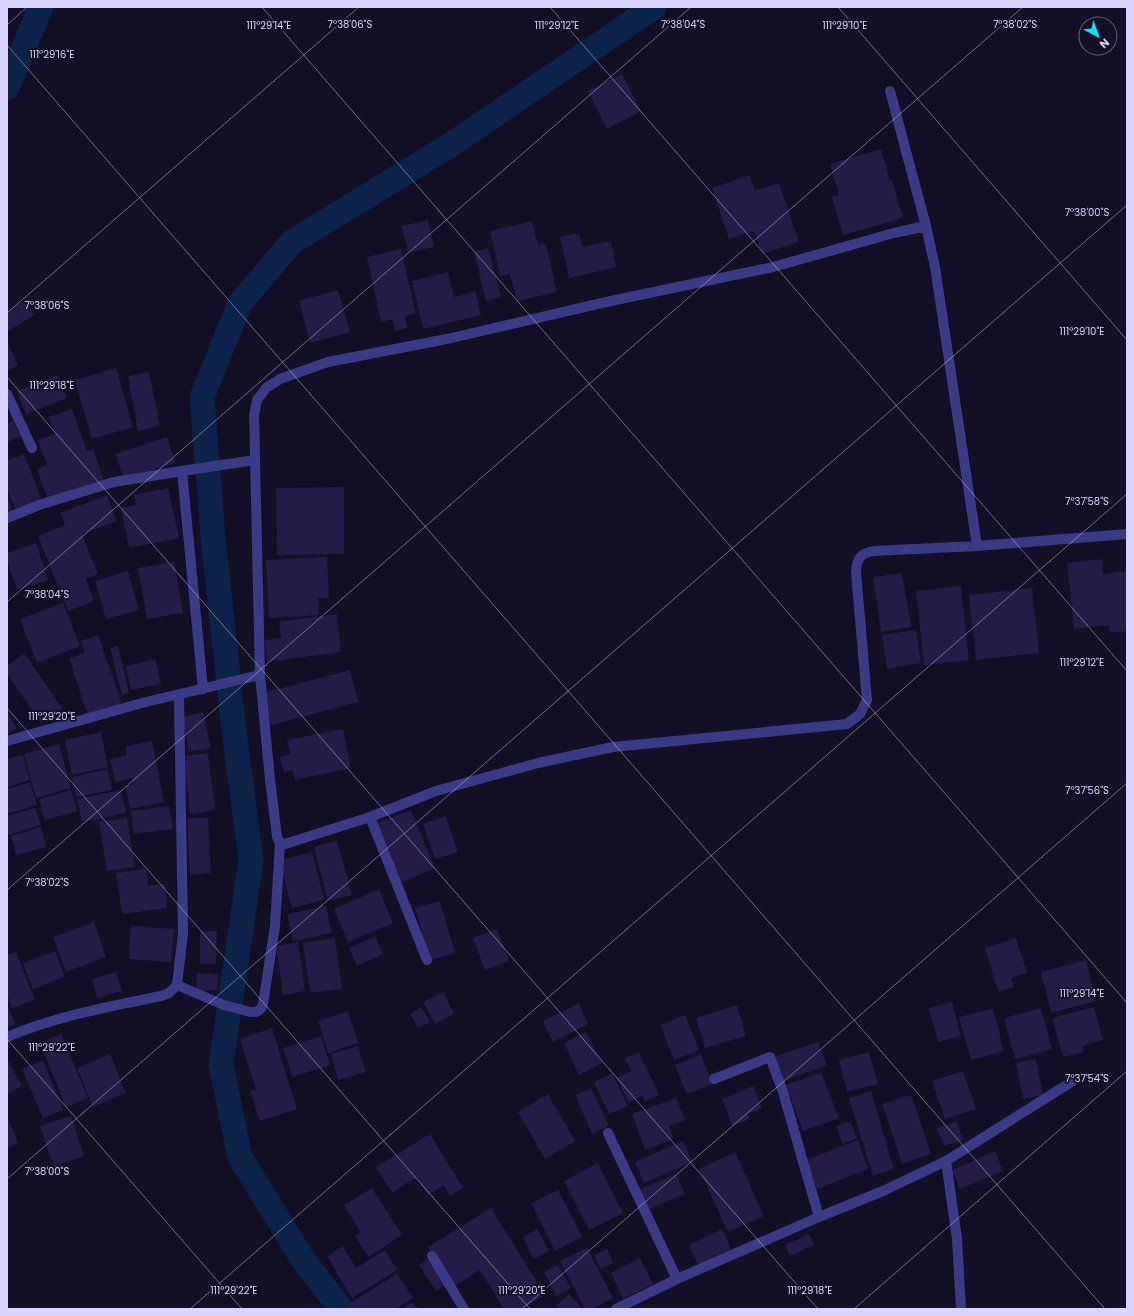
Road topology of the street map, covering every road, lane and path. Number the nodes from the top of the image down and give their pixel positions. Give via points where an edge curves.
1 (890, 91) dead end
2 (926, 226) junction
3 (7, 394) edge
4 (32, 448) dead end
5 (255, 460) junction
6 (182, 471) junction
7 (7, 518) edge
8 (1127, 534) edge
9 (977, 546) junction
10 (260, 675) junction
11 (203, 689) junction
12 (179, 695) junction
13 (7, 741) edge
14 (370, 817) junction
15 (280, 843) junction
16 (427, 960) dead end
17 (177, 985) junction
18 (7, 1037) edge
19 (714, 1079) dead end
20 (1073, 1081) dead end
21 (608, 1133) dead end
22 (946, 1161) junction
23 (819, 1217) junction
24 (432, 1256) dead end
25 (677, 1279) junction
26 (464, 1309) edge
27 (616, 1309) edge
28 (961, 1309) edge

1 - 2 street
2 - 5 street via 773,267 606,302 447,340 328,362 280,379 266,388 258,400 254,415
2 - 9 street via 935,267
3 - 4 street
5 - 6 street
5 - 10 street
6 - 7 street via 114,482 39,505
6 - 11 street
8 - 9 street
9 - 14 street via 873,551 860,556 856,572 867,700 860,714 847,724 612,747 538,763 450,787
10 - 11 street
10 - 15 street via 270,779 277,837
11 - 12 street
12 - 13 street
12 - 17 street via 183,933
14 - 15 street via 285,844
14 - 16 street
15 - 17 street via 275,926 261,1009 250,1012 224,1005
17 - 18 street via 169,993 161,996 88,1010
19 - 23 street via 770,1057 783,1092
20 - 22 street
21 - 25 street
22 - 23 street via 883,1191
22 - 28 street via 956,1238
23 - 25 street
24 - 26 street
25 - 27 street

